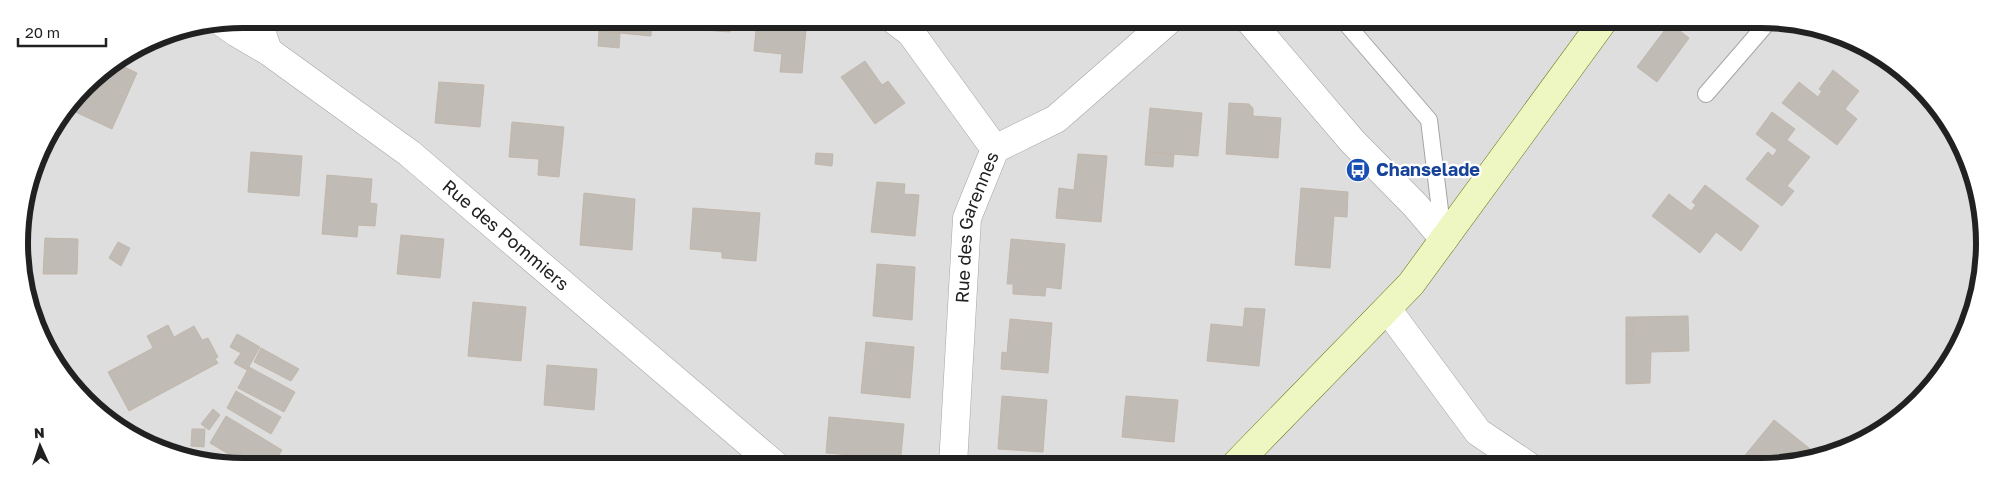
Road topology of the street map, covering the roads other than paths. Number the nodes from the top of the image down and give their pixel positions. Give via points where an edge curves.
1 (230, 28) edge
2 (261, 28) edge
3 (904, 28) edge
4 (1160, 28) edge
5 (1256, 28) edge
6 (1350, 28) edge
7 (1598, 28) edge
8 (1763, 28) edge
9 (268, 51) junction
10 (1706, 94) dead end
11 (996, 149) junction
12 (1444, 239) junction
13 (1388, 310) junction
14 (767, 458) edge
15 (953, 458) edge
16 (1242, 458) edge
17 (1517, 458) edge

1 - 9 street, Rue des Pommiers
2 - 9 street
3 - 11 street
4 - 11 street, Rue des Garennes via 1056,119
5 - 12 street via 1352,141
6 - 12 lane via 1429,120
7 - 12 street
8 - 10 lane
9 - 14 street, Rue des Pommiers via 409,153
11 - 15 street, Rue des Garennes via 967,218
12 - 13 street
13 - 16 street
13 - 17 street via 1478,432

